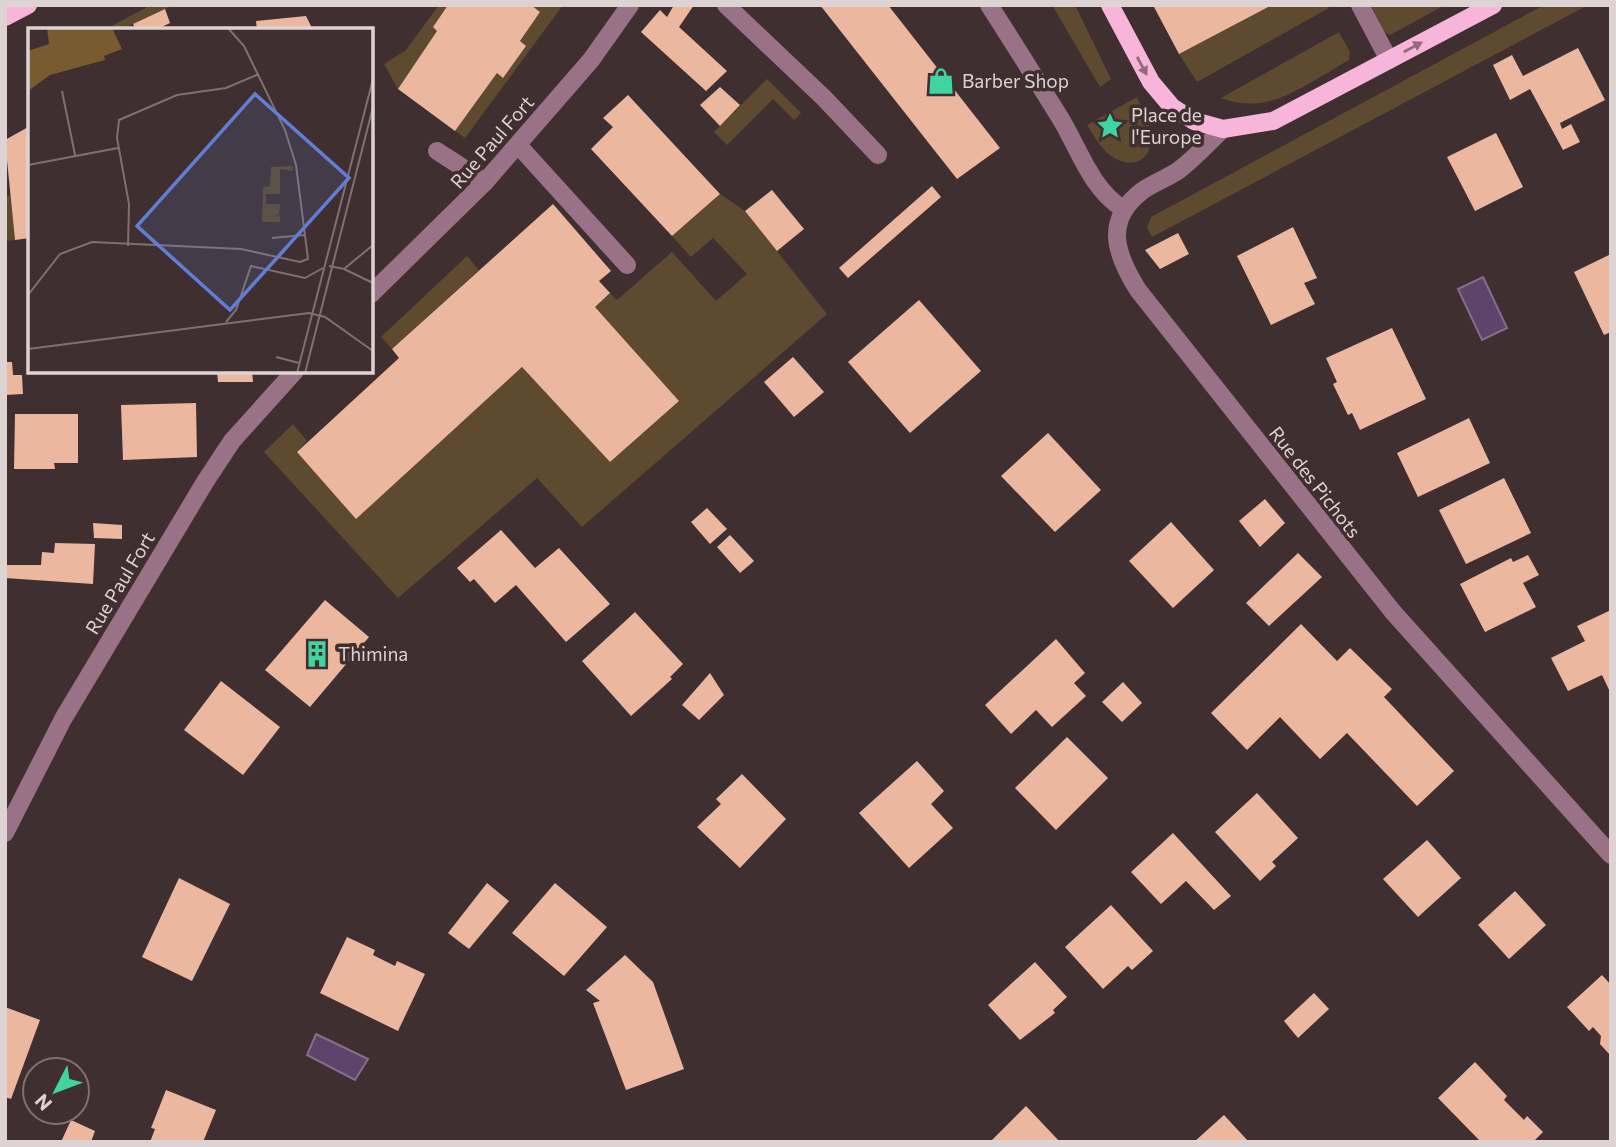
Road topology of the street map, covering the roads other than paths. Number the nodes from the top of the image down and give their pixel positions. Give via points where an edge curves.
1 (28, 5) edge
2 (630, 5) edge
3 (726, 5) edge
4 (989, 5) edge
5 (1110, 5) edge
6 (1360, 5) edge
7 (1493, 5) edge
8 (5, 17) edge
9 (1389, 60) junction
10 (1223, 129) junction
11 (518, 145) junction
12 (437, 151) dead end
13 (878, 156) dead end
14 (485, 182) junction
15 (1123, 209) junction
16 (627, 265) dead end
17 (373, 292) edge
18 (293, 373) edge
19 (5, 833) edge
20 (1611, 855) edge

1 - 8 main road
2 - 11 street, Rue Paul Fort via 591,60
3 - 13 street
4 - 15 street via 1098,187
5 -> 10 main road via 1151,82 1172,107 1194,121
6 - 9 street
9 -> 7 main road
9 - 10 main road via 1273,121
10 - 15 street via 1180,169
11 - 14 street, Rue Paul Fort
11 - 16 street
12 - 14 street
14 - 17 street, Rue Paul Fort
15 - 20 street, Rue des Pichots via 1116,236 1119,260 1138,290 1393,612
18 - 19 street, Rue Paul Fort via 232,441 205,482 63,719

